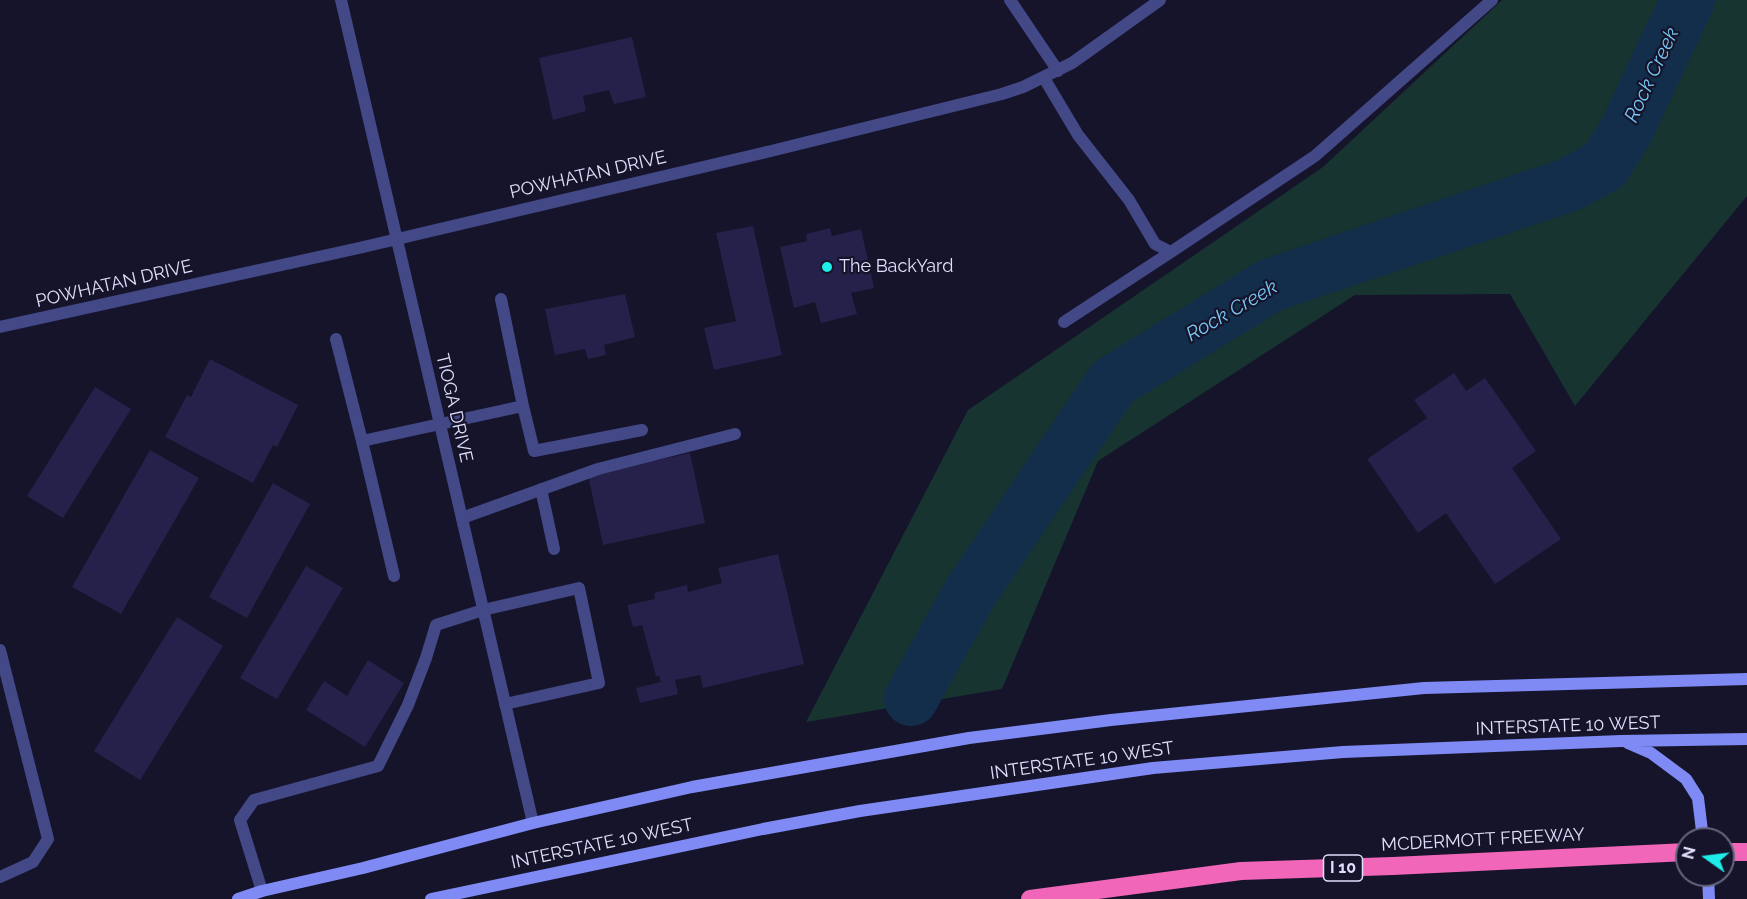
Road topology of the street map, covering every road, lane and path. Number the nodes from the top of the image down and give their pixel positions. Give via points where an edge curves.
1 (341, 0) edge
2 (1010, 0) edge
3 (1160, 0) edge
4 (1492, 0) edge
5 (1058, 71) junction
6 (1044, 78) junction
7 (397, 238) junction
8 (1171, 252) junction
9 (501, 299) dead end
10 (1064, 322) dead end
11 (0, 327) edge
12 (336, 339) dead end
13 (523, 406) junction
14 (440, 423) junction
15 (642, 430) dead end
16 (735, 434) dead end
17 (362, 441) junction
18 (541, 489) junction
19 (462, 518) junction
20 (554, 549) dead end
21 (394, 576) dead end
22 (483, 610) junction
23 (0, 650) edge
24 (1747, 679) edge
25 (505, 704) junction
26 (1747, 739) edge
27 (1621, 741) junction
28 (533, 823) junction
29 (1702, 827) edge
30 (1675, 853) edge
31 (0, 877) edge
32 (262, 891) junction
33 (238, 899) edge
34 (431, 899) edge
35 (1030, 899) edge

1 - 7 street, TIOGA DRIVE
2 - 5 street
3 - 5 street, POWHATAN DRIVE
4 - 8 street via 1315,156
5 - 6 street, POWHATAN DRIVE
6 - 7 street, POWHATAN DRIVE via 960,105
6 - 8 street via 1078,135 1129,200 1155,244
7 - 11 street, POWHATAN DRIVE
7 - 14 street, TIOGA DRIVE
8 - 10 street
9 - 13 street
12 - 17 street
13 - 14 street
13 - 15 street via 534,451
14 - 17 street
14 - 19 street, TIOGA DRIVE
16 - 18 street via 598,469
17 - 21 street
18 - 19 street
18 - 20 street
19 - 22 street, TIOGA DRIVE
22 - 25 street, TIOGA DRIVE
22 - 25 street via 579,588 599,682
22 - 32 street via 436,625 408,705 378,766 254,800 240,820
23 - 31 street via 48,839 33,862
24 - 28 main road via 1424,688 1111,720 969,738 692,787
25 - 28 street, TIOGA DRIVE
26 - 27 main road, INTERSTATE 10 WEST
27 - 29 main road via 1651,753 1686,779 1698,798
27 - 34 main road, INTERSTATE 10 WEST via 1343,752 1153,768 849,813
28 - 32 main road
30 - 35 highway, MCDERMOTT FREEWAY / I 10 via 1241,871
32 - 33 main road

